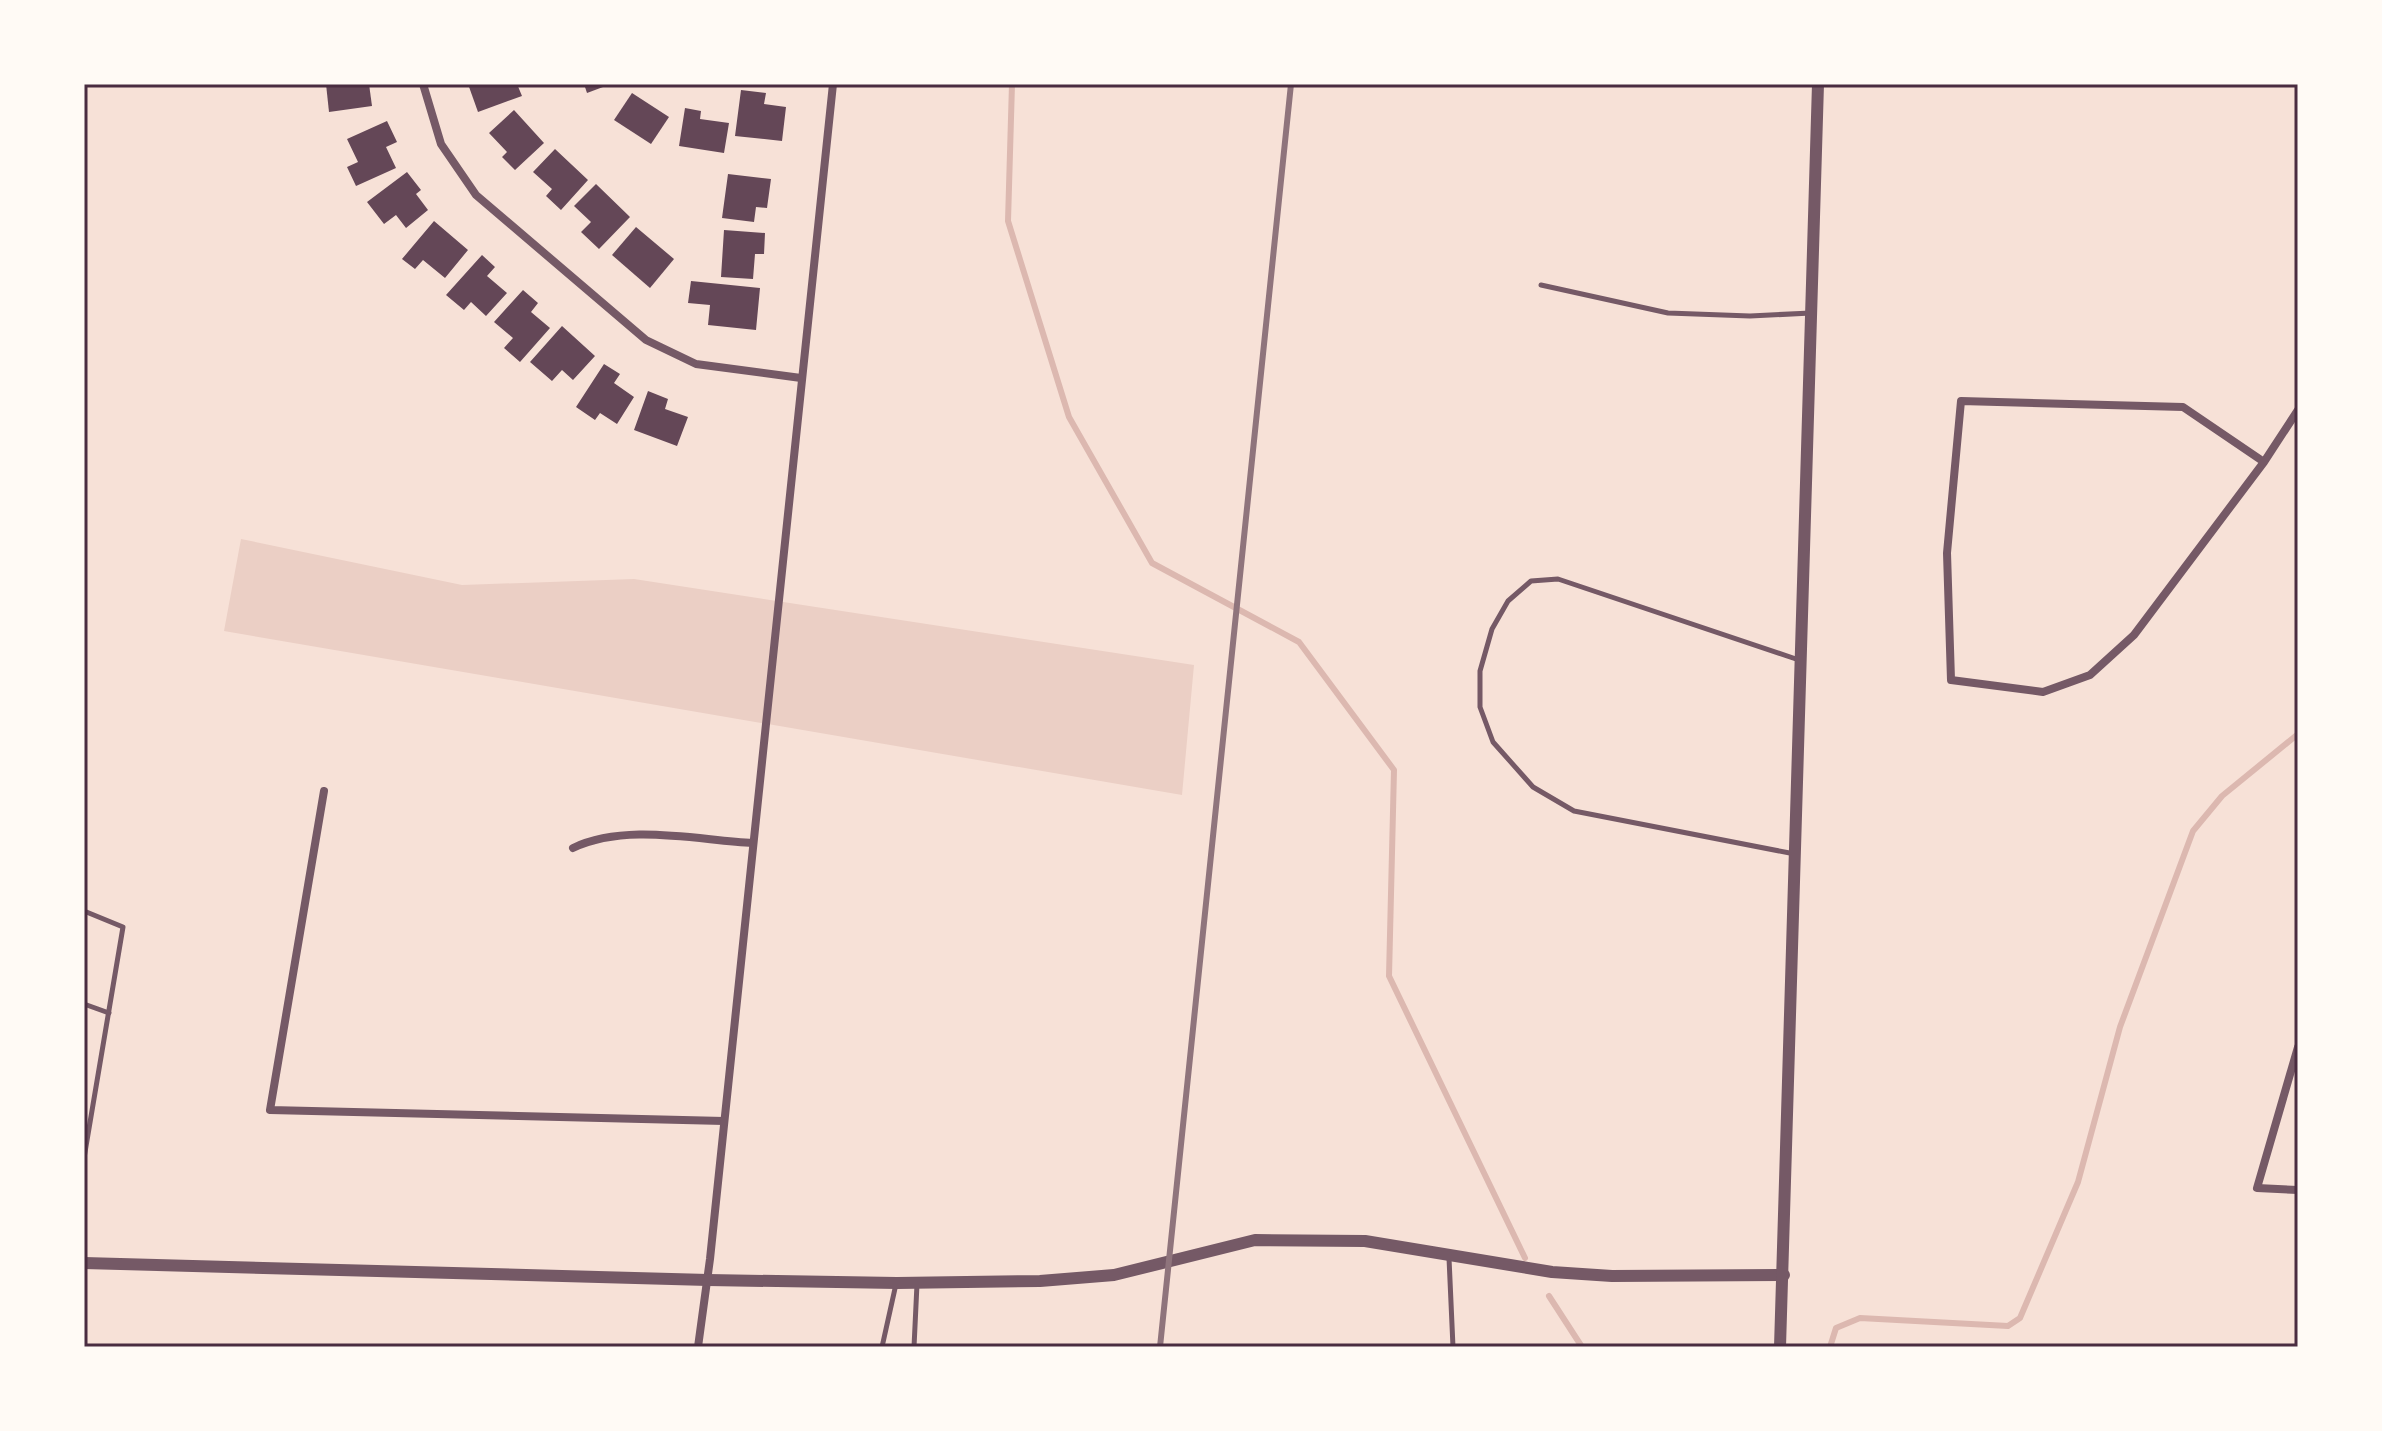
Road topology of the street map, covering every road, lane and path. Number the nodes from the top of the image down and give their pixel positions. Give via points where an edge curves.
1 (423, 84) edge
2 (833, 84) edge
3 (1818, 84) edge
4 (1541, 285) dead end
5 (1812, 313) junction
6 (801, 378) junction
7 (2298, 410) edge
8 (2264, 462) junction
9 (1802, 661) junction
10 (324, 791) dead end
11 (753, 843) junction
12 (573, 848) dead end
13 (1796, 854) junction
14 (84, 911) edge
15 (84, 1004) edge
16 (109, 1013) junction
17 (2298, 1047) edge
18 (724, 1121) junction
19 (84, 1158) edge
20 (2298, 1190) edge
21 (1449, 1258) junction
22 (84, 1263) edge
23 (1784, 1275) junction
24 (708, 1280) junction
25 (897, 1283) junction
26 (917, 1283) junction
27 (698, 1347) edge
28 (882, 1347) edge
29 (914, 1347) edge
30 (1453, 1347) edge
31 (1780, 1347) edge

1 - 6 street via 441,144 476,195 646,340 696,364
2 - 6 street
3 - 5 street
4 - 5 lane via 1668,313
5 - 9 street
6 - 11 street
7 - 8 street
8 - 8 street via 2134,635 2090,675 2043,692 1951,680 1947,553 1961,401 2183,407
9 - 13 street
9 - 13 lane via 1558,579 1531,581 1508,601 1492,629 1480,671 1480,707 1493,742 1533,787 1574,811
10 - 18 street via 270,1110
11 - 12 street via 620,835 593,838
11 - 18 street
13 - 23 street
14 - 16 lane via 123,927
15 - 16 lane
16 - 19 lane
17 - 20 street via 2257,1188
18 - 24 street
21 - 23 street via 1612,1276
21 - 26 street via 1365,1241 1255,1240 1076,1280
21 - 30 lane
22 - 24 street
23 - 31 street
24 - 25 street
24 - 27 street
25 - 26 street
25 - 28 lane
26 - 29 lane

